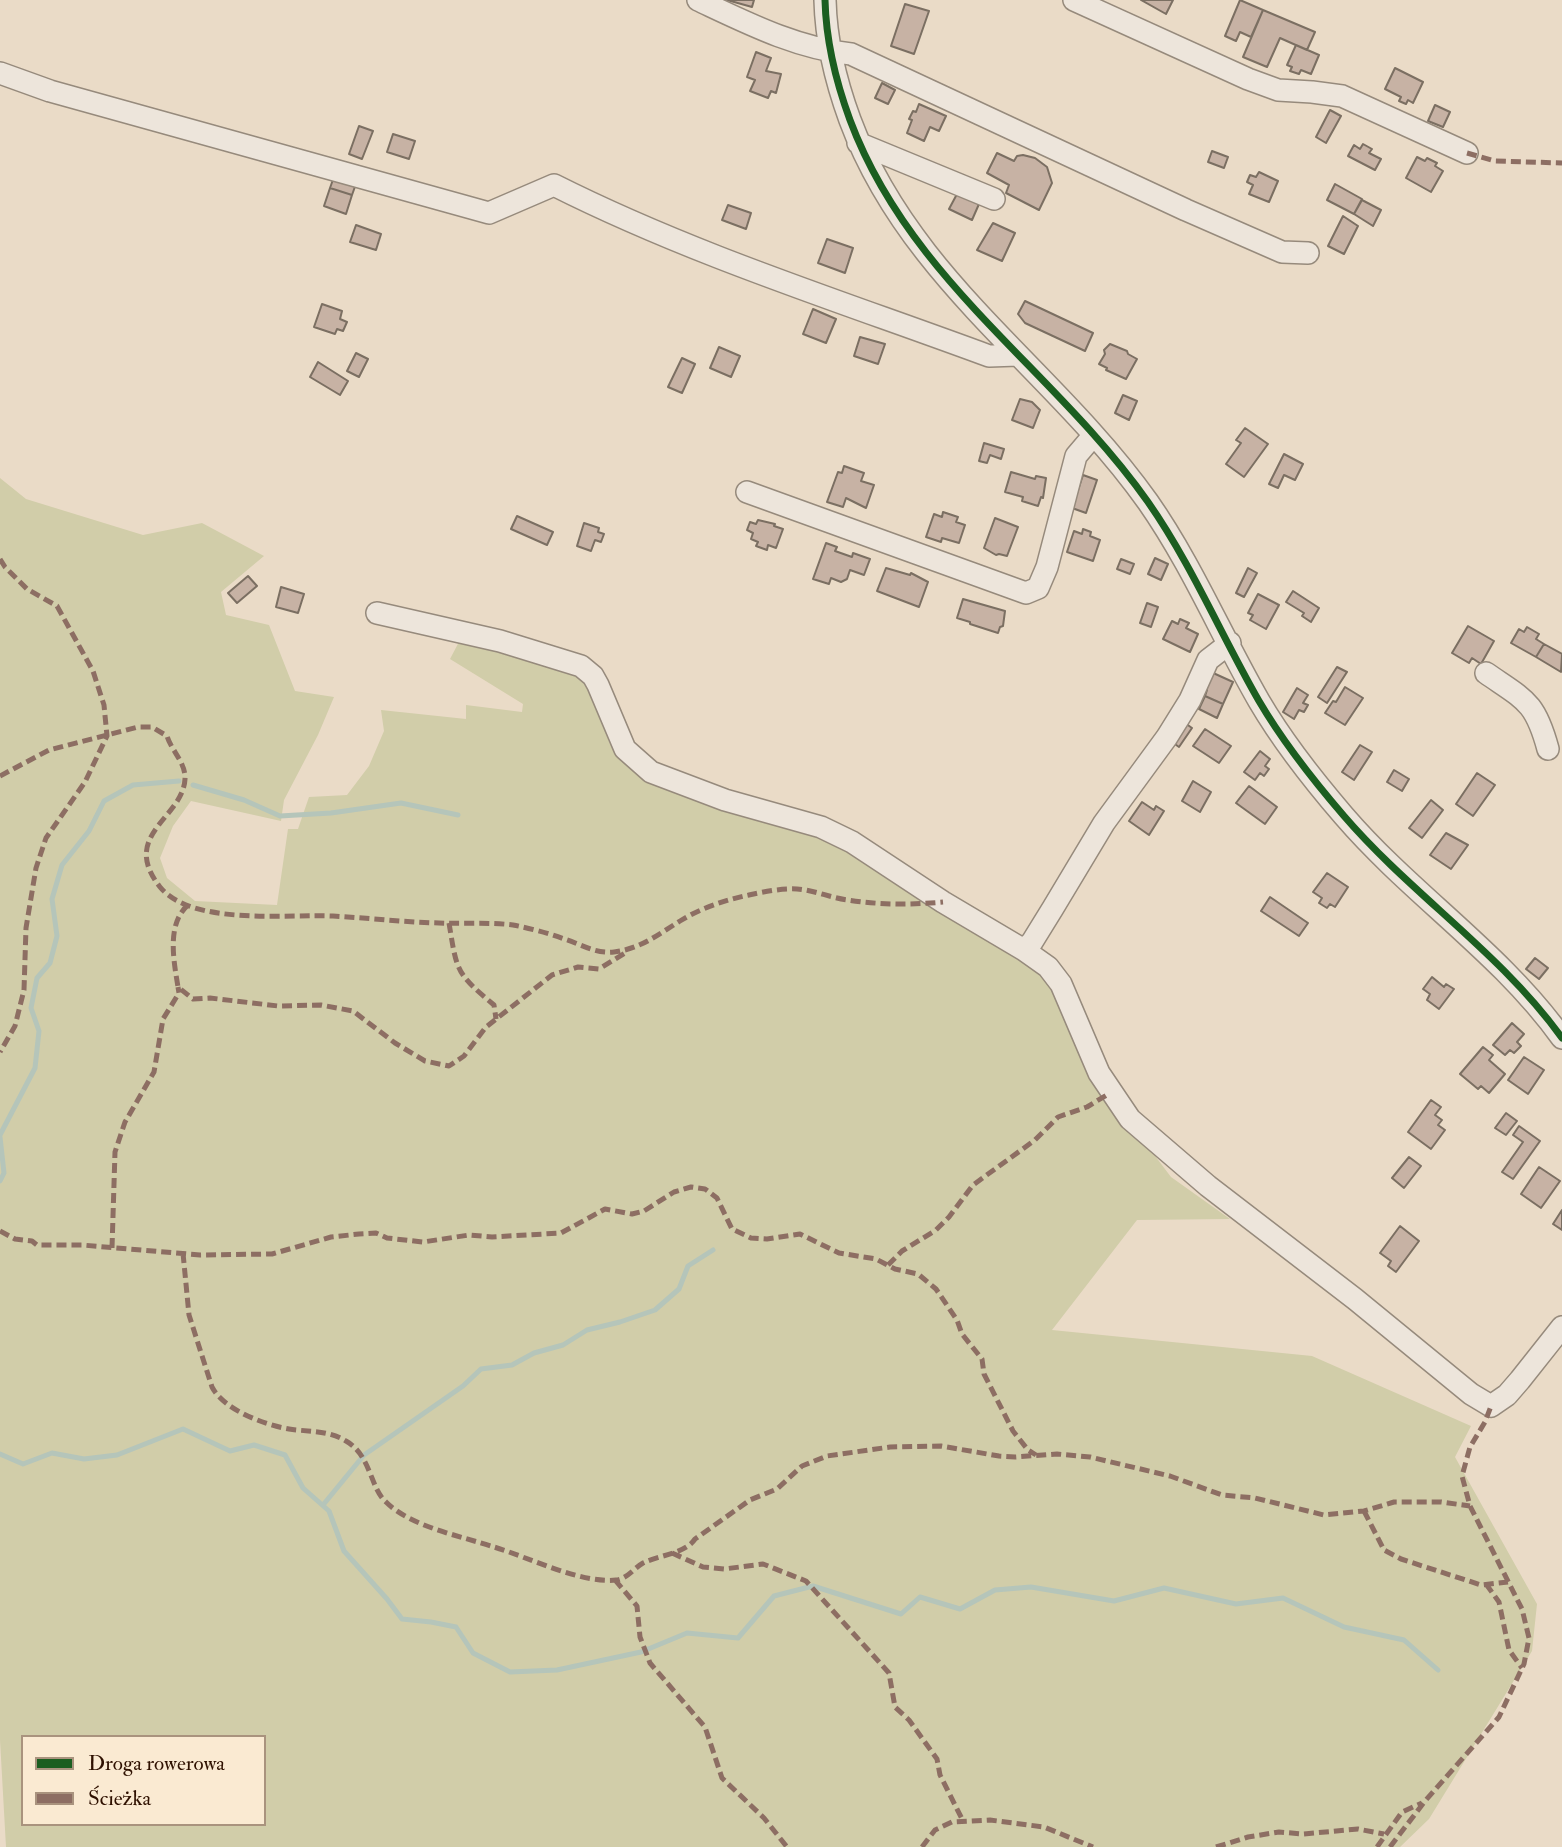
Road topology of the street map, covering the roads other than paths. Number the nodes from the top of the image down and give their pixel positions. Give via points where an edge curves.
1 (698, 0) edge
2 (825, 0) edge
3 (1074, 0) edge
4 (830, 52) junction
5 (0, 73) edge
6 (858, 143) junction
7 (1467, 153) dead end
8 (994, 199) dead end
9 (1308, 253) dead end
10 (1018, 355) junction
11 (1093, 436) junction
12 (747, 492) dead end
13 (377, 613) dead end
14 (1230, 643) junction
15 (1486, 673) dead end
16 (1548, 748) dead end
17 (1024, 950) junction
18 (1562, 1038) edge
19 (1562, 1327) edge

1 - 4 street via 776,36
2 - 4 street
3 - 7 street via 1248,79 1278,90 1342,96
4 - 6 street
4 - 9 street via 851,54 1282,252
5 - 10 street via 489,213 554,185 727,260 989,356
6 - 8 street
6 - 10 street via 907,229
10 - 11 street
11 - 12 street via 1076,456 1038,589 1026,593
11 - 14 street via 1173,539
13 - 17 street via 500,641 581,666 598,685 625,749 651,772 725,800 821,827
14 - 17 street via 1208,660 1167,737 1104,823
14 - 18 street via 1279,734 1344,815 1382,858 1515,979
15 - 16 street via 1528,701
17 - 19 street via 1048,967 1061,984 1099,1073 1130,1119 1471,1394 1491,1406 1507,1395

